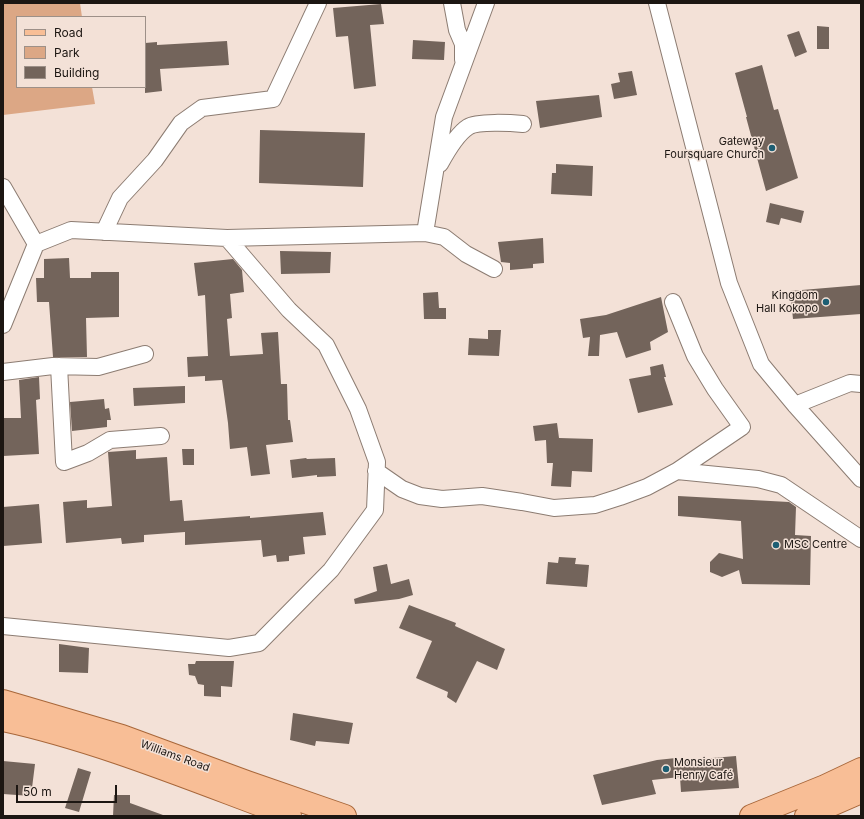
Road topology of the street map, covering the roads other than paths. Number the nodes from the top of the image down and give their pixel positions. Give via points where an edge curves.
1 (318, 3) edge
2 (452, 3) edge
3 (486, 3) edge
4 (657, 3) edge
5 (463, 68) junction
6 (523, 124) dead end
7 (436, 172) junction
8 (3, 187) edge
9 (104, 232) junction
10 (425, 233) junction
11 (227, 238) junction
12 (36, 244) junction
13 (494, 269) dead end
14 (673, 302) dead end
15 (3, 325) edge
16 (145, 354) dead end
17 (59, 366) junction
18 (3, 372) edge
19 (861, 384) edge
20 (795, 405) junction
21 (161, 436) dead end
22 (376, 471) junction
23 (677, 471) junction
24 (861, 479) edge
25 (861, 539) edge
26 (3, 626) edge
27 (3, 701) edge
28 (3, 720) edge
29 (861, 769) edge
30 (861, 792) edge
31 (290, 816) edge
32 (345, 816) edge
33 (751, 816) edge
34 (806, 816) edge

1 - 9 street via 273,99 202,108 181,123 155,160 120,198
2 - 5 street via 457,30 463,44
3 - 5 street
4 - 20 street via 729,283 761,364
5 - 7 street via 444,117
6 - 7 street via 498,122 469,126 450,146
7 - 10 street
8 - 12 street
9 - 11 street
9 - 12 street via 71,230
10 - 11 street
10 - 13 street via 444,237 466,254
11 - 22 street via 289,310 326,345 358,409 377,462
12 - 15 street
14 - 23 street via 695,356 742,427
16 - 17 street via 98,367
17 - 18 street
17 - 21 street via 64,462 88,453 110,440
19 - 20 street via 850,383
20 - 24 street
22 - 23 street via 402,489 420,496 442,499 482,496 554,508 595,505 620,498 647,488
22 - 26 street via 375,510 331,570 259,643 229,648
23 - 25 street via 758,479 781,485
27 - 32 main road, Williams Road via 122,736
28 - 31 main road, Williams Road via 117,753
29 - 33 main road
30 - 34 main road

